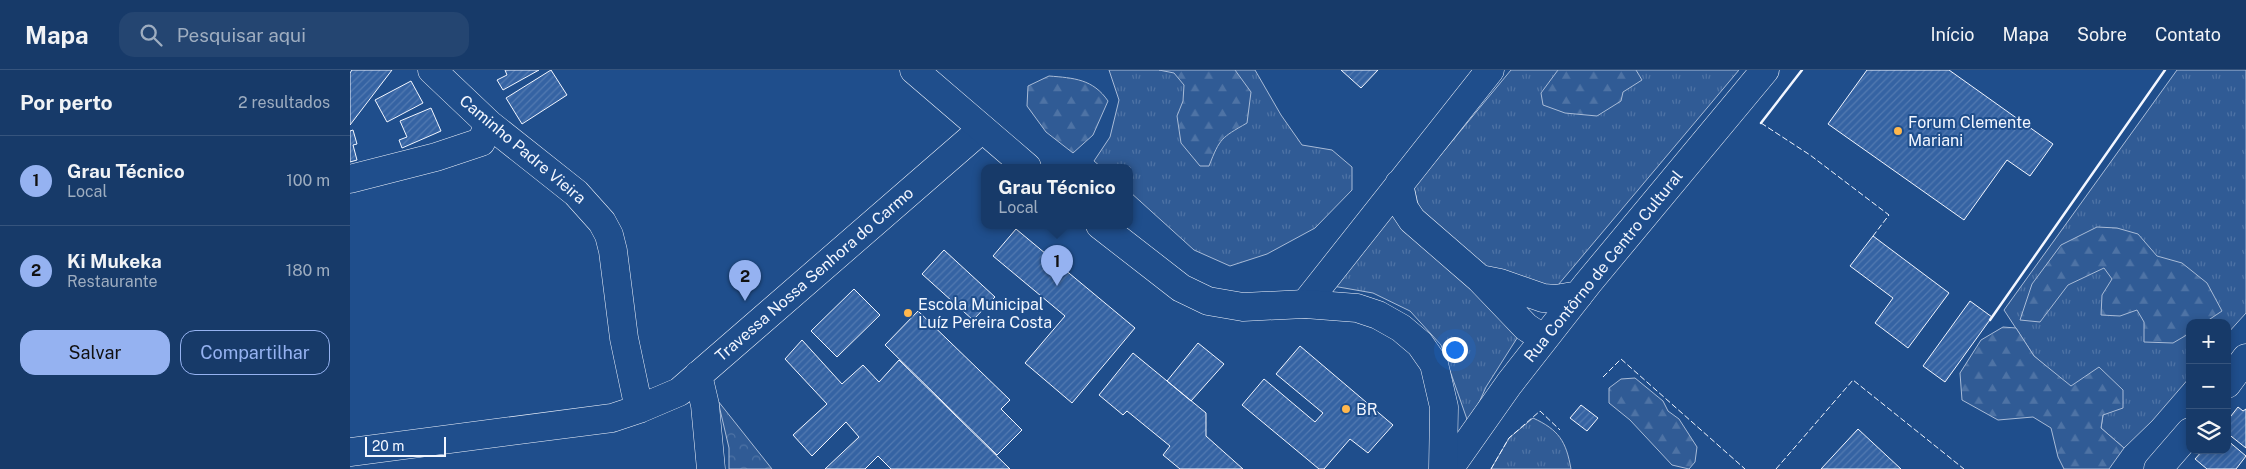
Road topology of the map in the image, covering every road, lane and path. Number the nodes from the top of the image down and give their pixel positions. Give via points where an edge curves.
1 (432, 70) edge
2 (914, 70) edge
3 (1490, 70) edge
4 (1765, 70) edge
5 (488, 124) junction
6 (982, 128) junction
7 (1024, 164) edge
8 (350, 179) edge
9 (1399, 184) junction
10 (1105, 229) edge
11 (1480, 279) junction
12 (1579, 295) junction
13 (1305, 304) junction
14 (1544, 339) junction
15 (2246, 358) edge
16 (698, 375) junction
17 (2231, 379) edge
18 (639, 410) junction
19 (2186, 437) edge
20 (350, 452) edge
21 (711, 469) edge
22 (1443, 469) edge
23 (1450, 469) edge
24 (2158, 469) edge

1 - 5 street, Caminho Padre Vieira
2 - 6 street
3 - 9 street
4 - 12 street, Rua Contôrno de Centro Cultural
5 - 8 street via 481,142
5 - 18 street, Caminho Padre Vieira via 589,205 609,235 624,338
6 - 7 street
6 - 16 street, Travessa Nossa Senhora do Carmo
9 - 11 street via 1404,208 1412,220
9 - 13 street
10 - 13 street via 1181,288 1208,301 1243,307
11 - 12 street via 1543,298
11 - 14 street via 1526,326
12 - 14 street, Rua Contôrno de Centro Cultural
13 - 22 street via 1357,308 1378,315 1420,344 1434,364 1444,407
14 - 23 street, Rua Contôrno de Centro Cultural
15 - 17 street
16 - 18 street, Travessa Nossa Senhora do Carmo via 679,392
16 - 21 street via 705,404
18 - 20 street, Travessa Nossa Senhora do Carmo via 612,418
19 - 24 street

